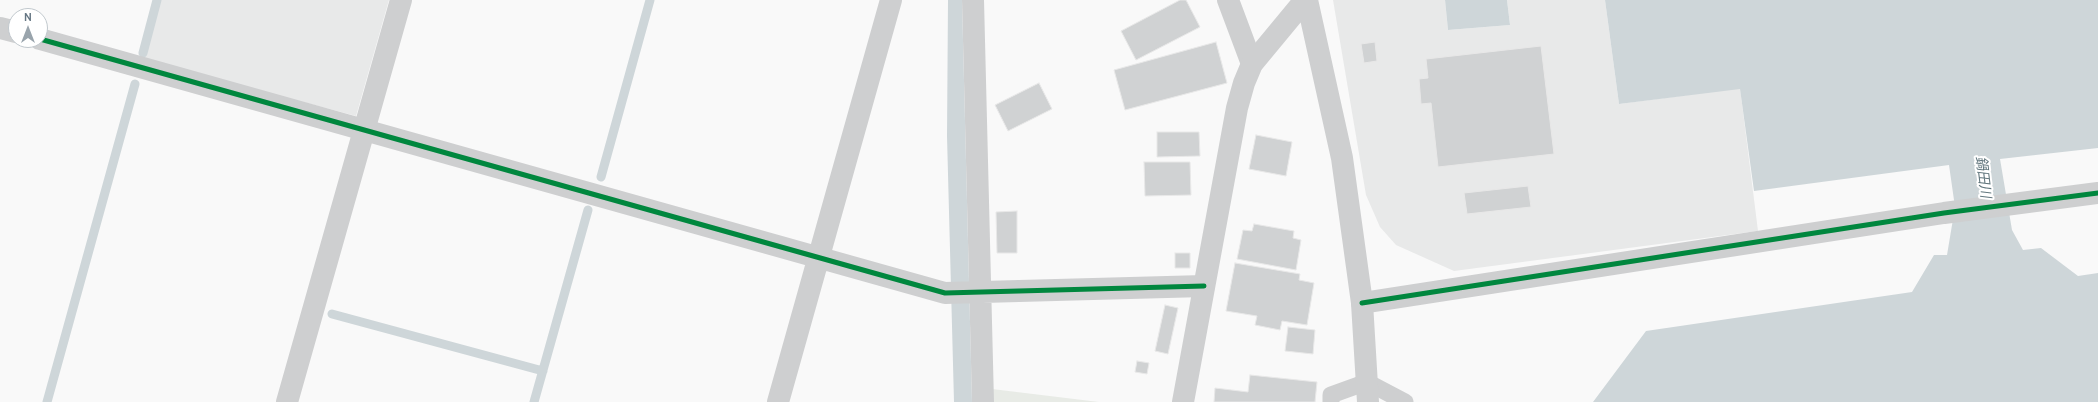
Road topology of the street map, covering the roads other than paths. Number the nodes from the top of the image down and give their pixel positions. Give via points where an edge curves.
1 (401, 0) edge
2 (891, 0) edge
3 (973, 0) edge
4 (1228, 0) edge
5 (1306, 0) edge
6 (48, 41) edge
7 (1252, 64) junction
8 (363, 130) junction
9 (2098, 193) edge
10 (819, 257) junction
11 (1204, 286) junction
12 (977, 292) junction
13 (1362, 303) junction
14 (1368, 392) edge
15 (287, 402) edge
16 (778, 402) edge
17 (984, 402) edge
18 (1183, 402) edge
19 (1331, 402) edge
20 (1405, 402) edge

1 - 8 street
2 - 10 street
3 - 12 street
4 - 7 street
5 - 7 street
5 - 13 street via 1342,158
6 - 8 street
7 - 11 street via 1237,108
8 - 10 street
8 - 15 street
9 - 13 street via 1944,213
10 - 12 street via 946,293
10 - 16 street
11 - 12 street
11 - 18 street
12 - 17 street
13 - 14 street
14 - 19 lane via 1331,395
14 - 20 lane

